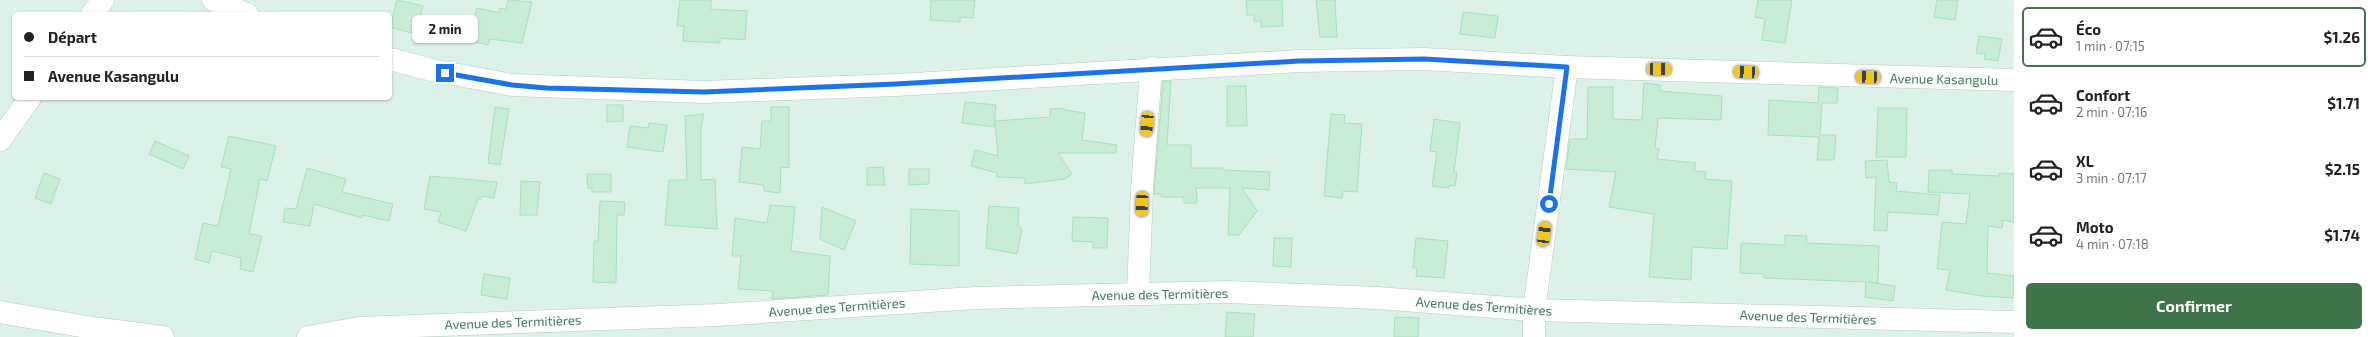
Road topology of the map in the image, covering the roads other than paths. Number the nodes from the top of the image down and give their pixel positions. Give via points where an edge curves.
1 (213, 0) edge
2 (242, 12) edge
3 (392, 60) edge
4 (1567, 67) junction
5 (1151, 68) junction
6 (2014, 80) edge
7 (29, 100) edge
8 (0, 140) edge
9 (1138, 294) junction
10 (1534, 310) junction
11 (0, 312) edge
12 (2014, 322) edge
13 (163, 337) edge
14 (308, 337) edge
15 (1534, 337) edge

1 - 2 street
3 - 5 street, Avenue Kasangulu via 512,85 704,92 896,84
4 - 5 street, Avenue Kasangulu via 1424,59 1299,61
4 - 6 street, Avenue Kasangulu
4 - 10 street
5 - 9 street via 1142,189
7 - 8 street
9 - 10 street, Avenue des Termitières via 1304,294
9 - 14 street, Avenue des Termitières via 975,298 718,315 359,328
10 - 12 street, Avenue des Termitières
10 - 15 street
11 - 13 street

